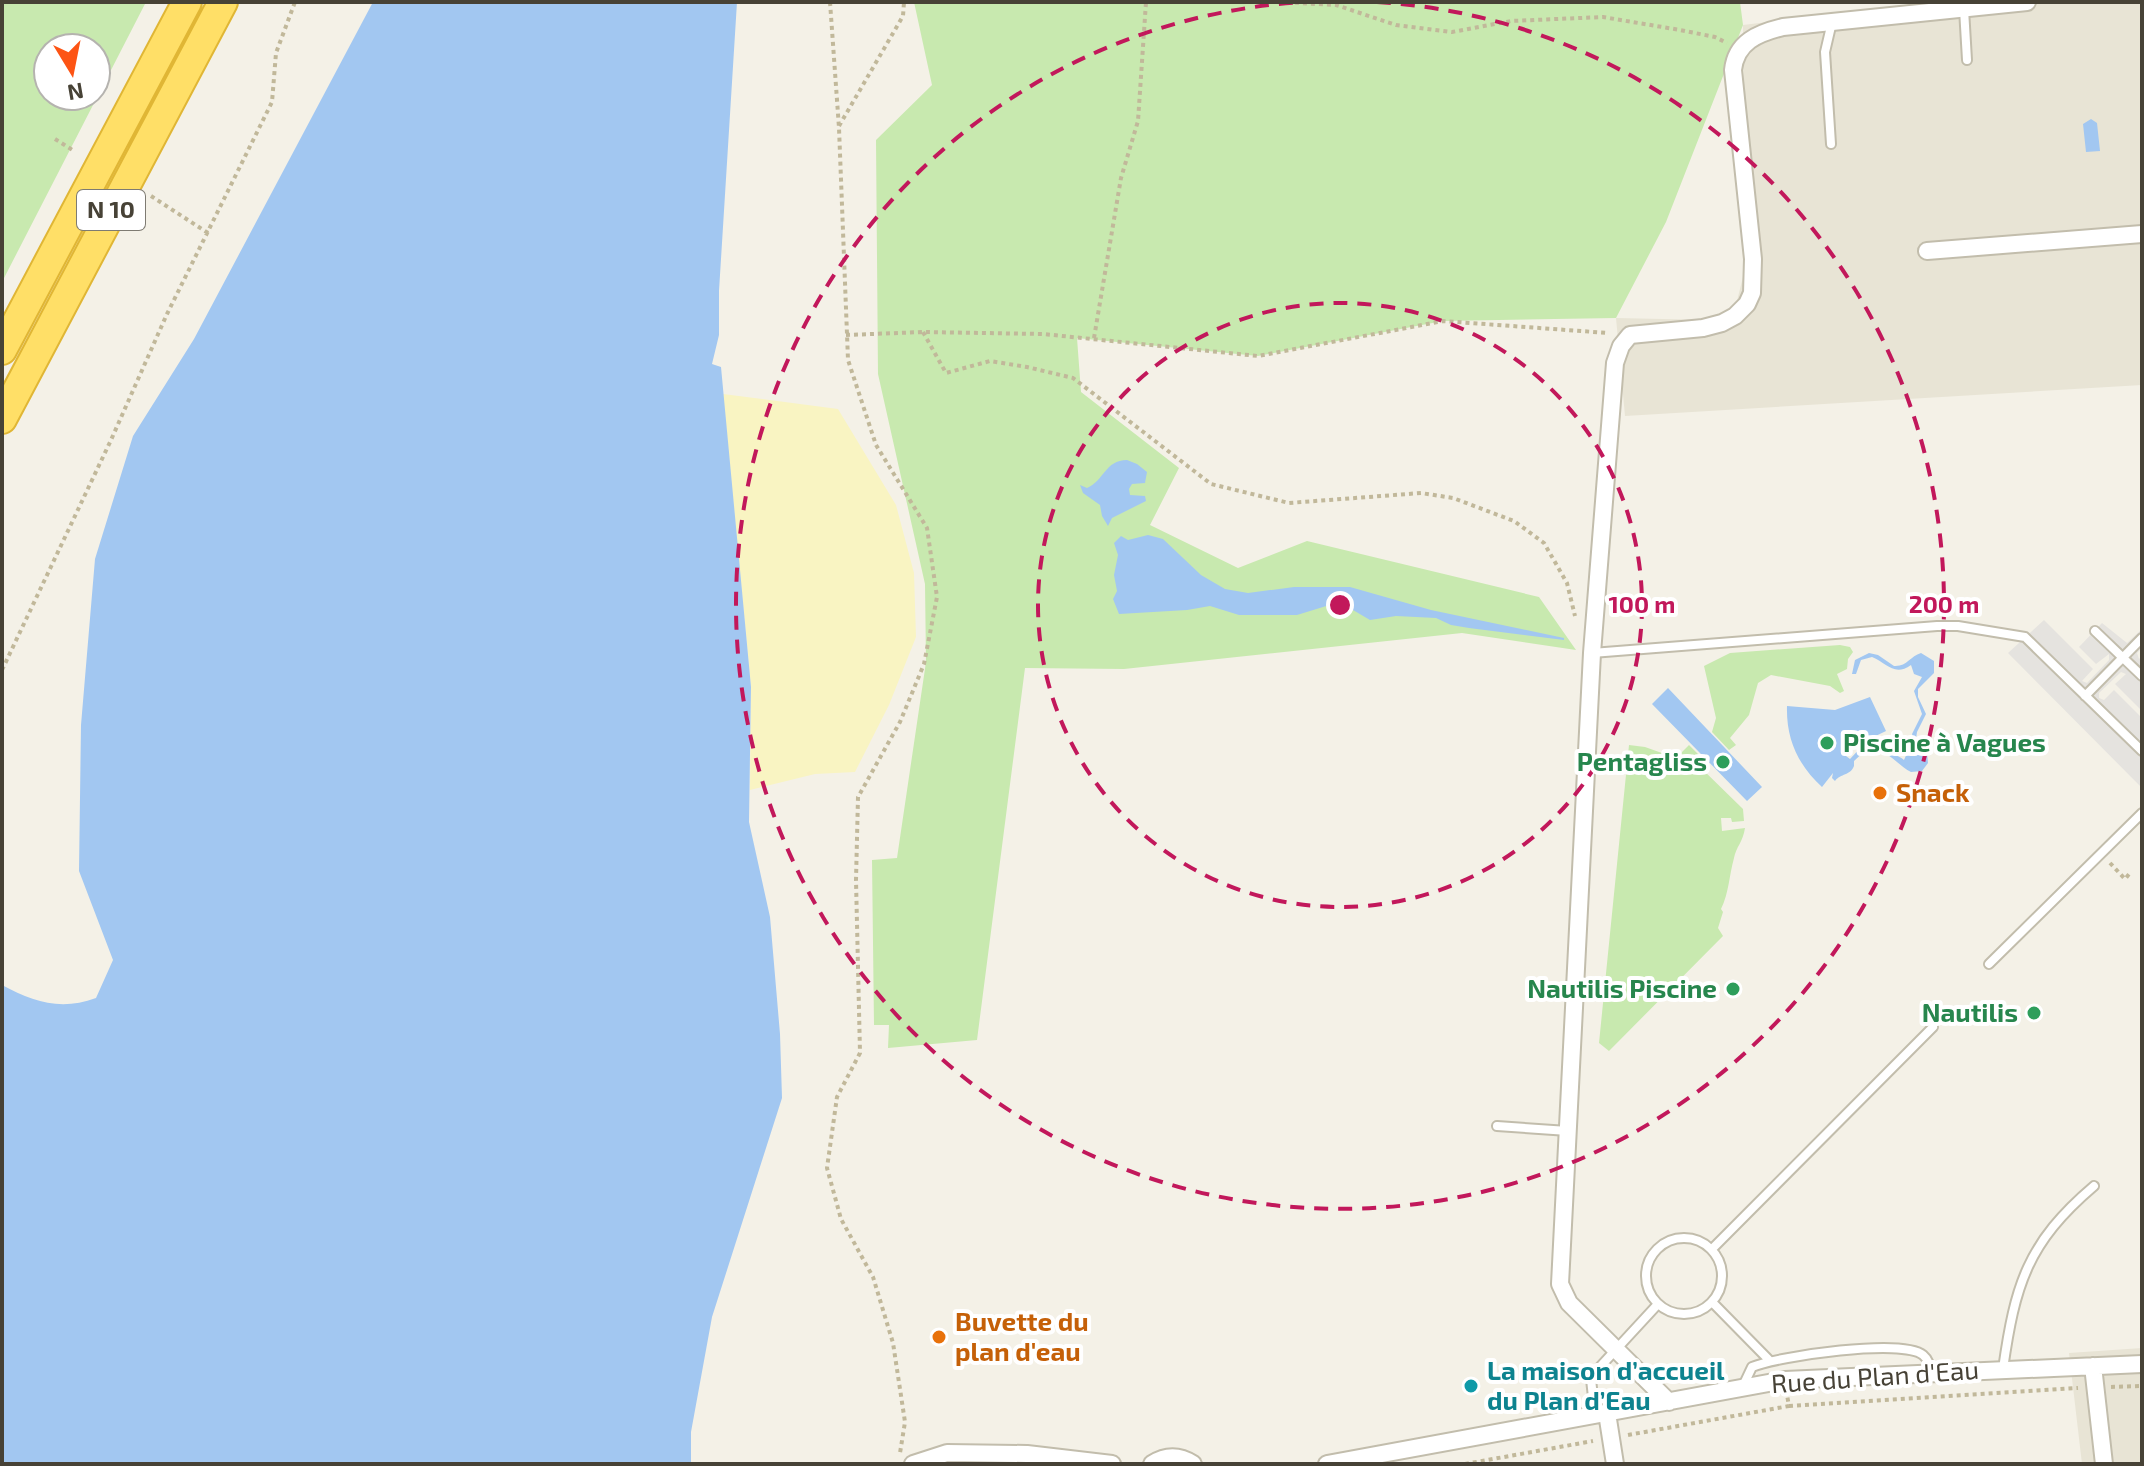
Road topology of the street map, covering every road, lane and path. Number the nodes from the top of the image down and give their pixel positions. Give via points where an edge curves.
1 (187, 2) edge
2 (223, 2) edge
3 (295, 2) edge
4 (830, 2) edge
5 (904, 2) edge
6 (1146, 2) edge
7 (1279, 2) edge
8 (2027, 2) edge
9 (1964, 9) junction
10 (1832, 22) junction
11 (1739, 50) junction
12 (1967, 60) dead end
13 (839, 128) junction
14 (55, 139) dead end
15 (1831, 144) dead end
16 (74, 151) dead end
17 (151, 196) dead end
18 (208, 233) junction
19 (2142, 234) edge
20 (1927, 251) dead end
21 (923, 332) junction
22 (845, 335) junction
23 (1630, 335) junction
24 (1094, 339) junction
25 (2, 350) edge
26 (2, 419) edge
27 (1577, 625) dead end
28 (2095, 631) dead end
29 (2142, 638) edge
30 (1592, 653) junction
31 (2123, 658) junction
32 (2, 670) edge
33 (2142, 676) edge
34 (2085, 696) junction
35 (2142, 751) edge
36 (2142, 813) edge
37 (2101, 853) junction
38 (2130, 873) dead end
39 (1989, 964) dead end
40 (1933, 1027) dead end
41 (1497, 1126) dead end
42 (1569, 1131) junction
43 (2094, 1186) dead end
44 (1712, 1249) junction
45 (1712, 1302) junction
46 (1658, 1304) junction
47 (1615, 1350) junction
48 (1769, 1360) junction
49 (2142, 1364) edge
50 (2093, 1366) junction
51 (2003, 1369) junction
52 (1930, 1372) junction
53 (1785, 1380) junction
54 (2142, 1386) edge
55 (2095, 1387) junction
56 (1741, 1389) junction
57 (1669, 1402) junction
58 (1789, 1406) junction
59 (1601, 1414) junction
60 (1611, 1437) junction
61 (1629, 1449) dead end
62 (968, 1459) edge
63 (898, 1464) edge
64 (913, 1464) edge
65 (1112, 1464) edge
66 (1152, 1464) edge
67 (1193, 1464) edge
68 (1327, 1464) edge
69 (1465, 1464) edge
70 (1615, 1464) edge
71 (2104, 1464) edge

1 - 25 highway, N 10
2 - 26 highway, N 10
3 - 18 path via 276,53 272,102
4 - 13 path
5 - 13 path via 903,16
6 - 24 path via 1138,121 1121,178
7 - 11 path via 1336,5 1396,25 1452,32 1511,21 1603,17 1715,37
8 - 9 street
9 - 10 street
9 - 12 lane
10 - 11 street via 1767,31
10 - 15 lane via 1825,52
11 - 23 street via 1733,70 1752,293 1747,304 1722,323
13 - 22 path
14 - 16 path
17 - 18 path
18 - 32 path
19 - 20 street
21 - 22 path
21 - 24 path
21 - 27 path via 946,373 990,361 1073,378 1211,484 1289,503 1421,493 1453,498 1514,521 1544,543 1567,583
22 - 63 path via 876,445 927,528 937,597 924,664 900,722 858,797 860,1053 837,1097 827,1168 841,1219 873,1277 893,1343 905,1422
23 - 24 path via 1443,321 1258,356
23 - 30 street via 1615,363
28 - 31 lane
29 - 31 lane
30 - 34 lane via 1958,626 2025,637
30 - 42 street
31 - 33 lane
31 - 34 lane
34 - 35 lane
36 - 37 lane
37 - 38 path via 2125,879
37 - 39 lane
40 - 44 lane
41 - 42 lane
42 - 47 street via 1560,1284 1569,1303
43 - 51 lane via 2043,1237 2028,1266 2011,1311
44 - 45 lane via 1723,1271
44 - 46 lane via 1690,1238 1656,1249 1646,1283
45 - 46 lane via 1690,1314
45 - 48 lane
46 - 47 lane
47 - 57 street
47 - 59 lane via 1591,1379
48 - 52 lane via 1903,1348 1923,1355
48 - 56 lane via 1752,1367
49 - 50 street, Rue du Plan d'Eau
50 - 51 street, Rue du Plan d'Eau
50 - 55 street
51 - 52 street, Rue du Plan d'Eau
52 - 53 street, Rue du Plan d'Eau
53 - 56 street, Rue du Plan d'Eau
53 - 58 path
54 - 55 path
55 - 58 path
55 - 71 street
56 - 57 street, Rue du Plan d'Eau
57 - 59 street, Rue du Plan d'Eau
58 - 61 path via 1627,1435
59 - 60 street
59 - 68 street, Rue du Plan d'Eau
60 - 69 path
60 - 70 street
62 - 64 street via 947,1453
62 - 65 street via 1027,1454
66 - 67 street via 1175,1457

